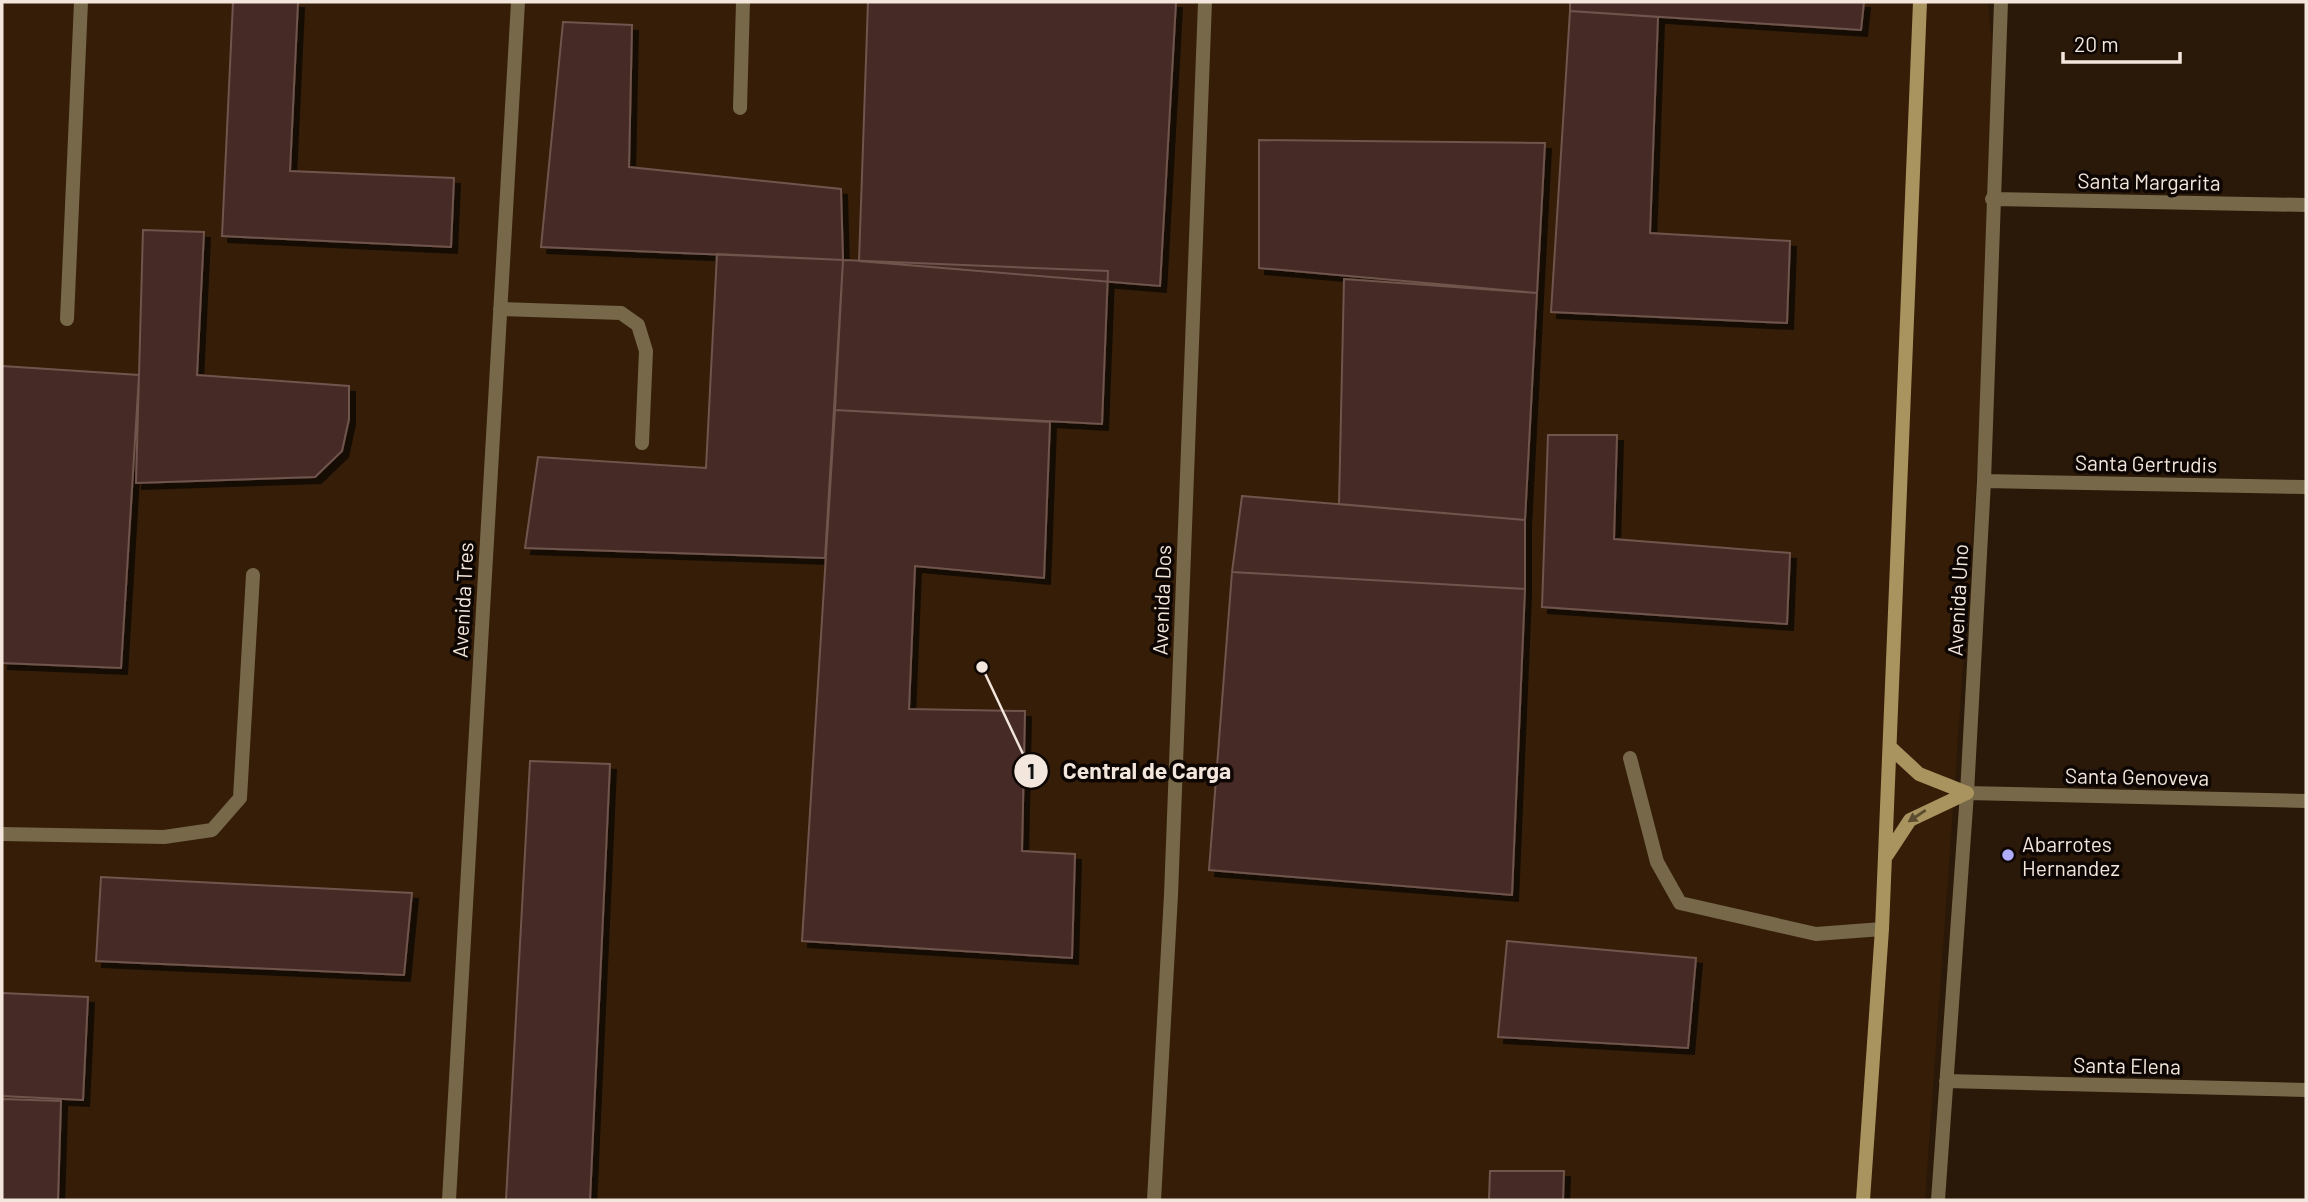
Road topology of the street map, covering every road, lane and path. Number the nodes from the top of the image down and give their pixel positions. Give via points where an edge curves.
1 (81, 2) edge
2 (518, 2) edge
3 (743, 2) edge
4 (1205, 2) edge
5 (1920, 2) edge
6 (2001, 2) edge
7 (740, 108) dead end
8 (1992, 199) junction
9 (2306, 205) edge
10 (500, 309) junction
11 (67, 320) dead end
12 (642, 443) dead end
13 (1984, 481) junction
14 (2306, 487) edge
15 (253, 575) dead end
16 (1890, 747) junction
17 (1630, 758) dead end
18 (1967, 793) junction
19 (2306, 801) edge
20 (2, 834) edge
21 (1885, 860) junction
22 (1882, 929) junction
23 (1946, 1081) junction
24 (2306, 1090) edge
25 (449, 1200) edge
26 (1154, 1200) edge
27 (1863, 1200) edge
28 (1938, 1200) edge

1 - 11 street
2 - 10 street, Avenida Tres
3 - 7 street
4 - 26 street, Avenida Dos via 1171,895
5 - 16 street
6 - 8 street, Avenida Uno
8 - 9 street, Santa Margarita
8 - 13 street, Avenida Uno
10 - 12 street via 621,313 638,325 646,351
10 - 25 street, Avenida Tres
13 - 14 street, Santa Gertrudis
13 - 18 street, Avenida Uno
15 - 20 street via 240,798 212,830 164,837
16 - 18 street via 1919,774
16 - 21 street
17 - 22 street via 1657,862 1680,902 1816,934
18 - 19 street, Santa Genoveva
18 -> 21 street via 1910,820
18 - 23 street, Avenida Uno
21 - 22 street
22 - 27 street
23 - 24 street, Santa Elena
23 - 28 street, Avenida Uno

